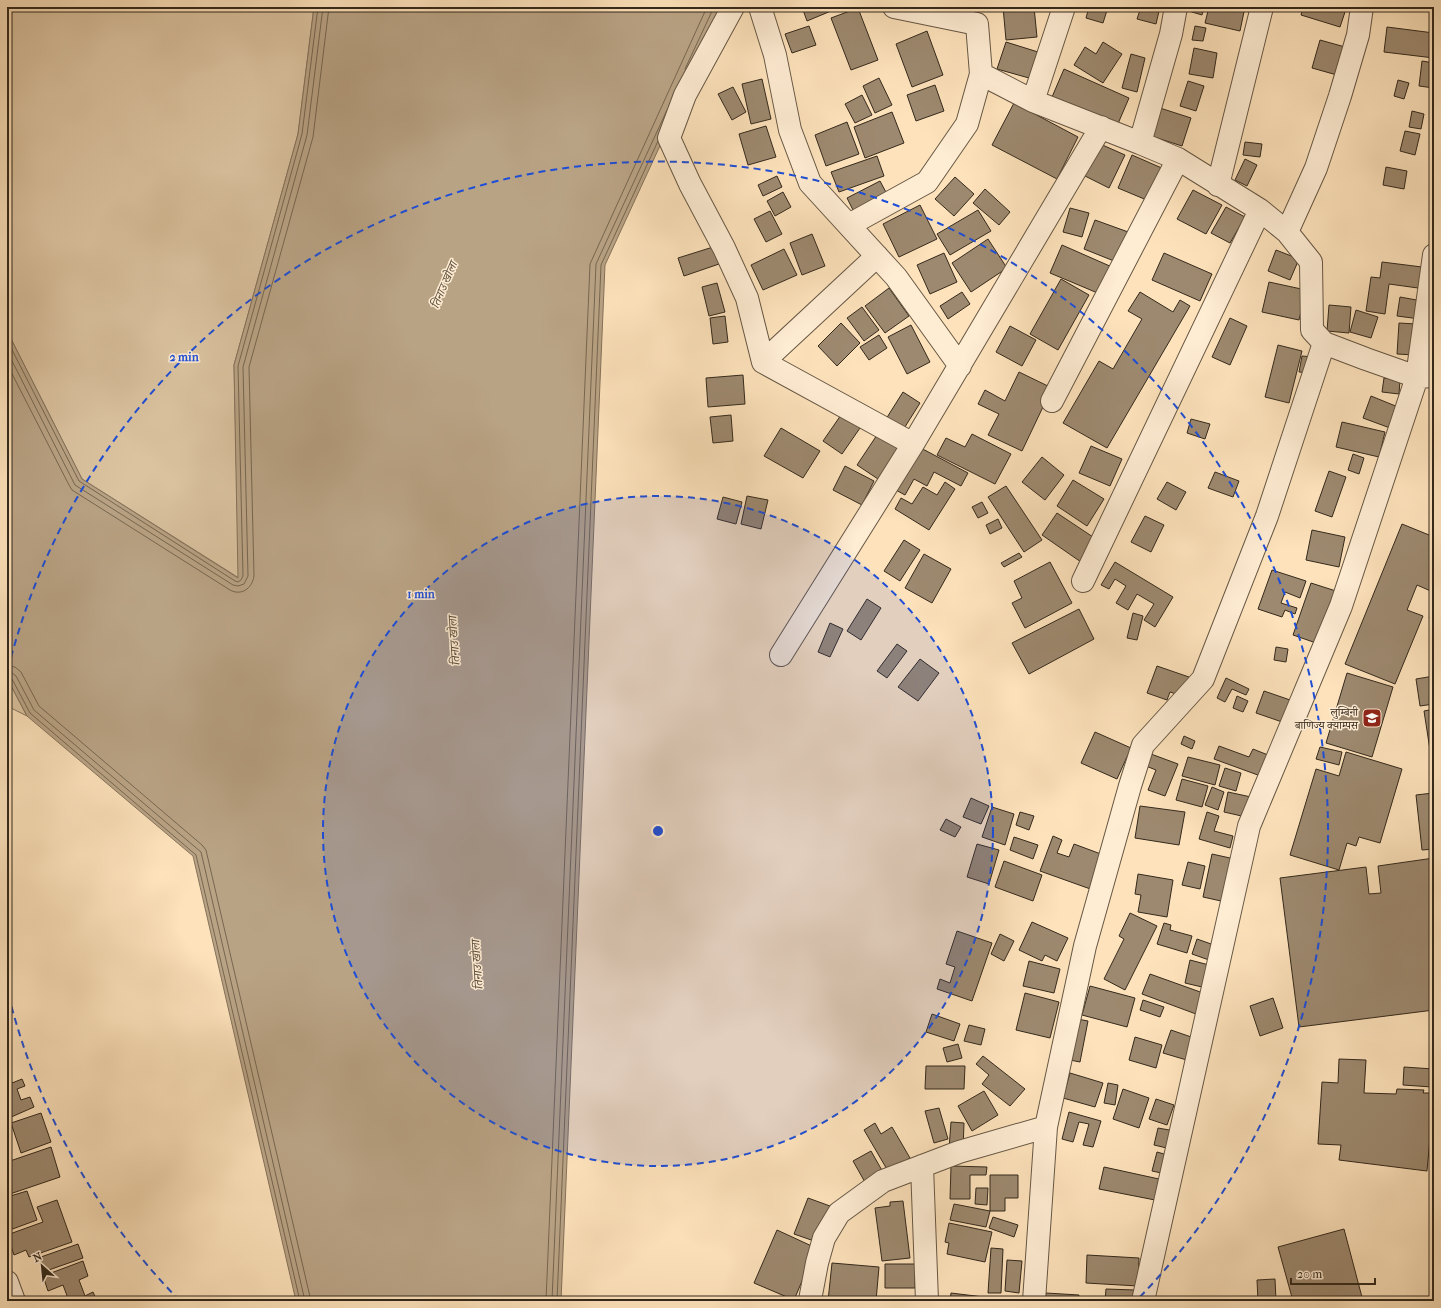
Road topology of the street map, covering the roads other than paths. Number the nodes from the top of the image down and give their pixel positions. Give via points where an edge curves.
1 (733, 7) edge
2 (760, 7) edge
3 (894, 7) edge
4 (1064, 7) edge
5 (1176, 7) edge
6 (1262, 7) edge
7 (1362, 7) edge
8 (978, 16) edge
9 (981, 74) junction
10 (1033, 101) junction
11 (1101, 127) junction
12 (1140, 143) junction
13 (1178, 159) junction
14 (1218, 185) junction
15 (1260, 210) junction
16 (850, 226) junction
17 (1288, 232) junction
18 (1434, 255) edge
19 (877, 256) junction
20 (1324, 344) junction
21 (763, 362) junction
22 (960, 366) junction
23 (1426, 376) edge
24 (1052, 401) dead end
25 (913, 444) junction
26 (1083, 581) dead end
27 (781, 655) dead end
28 (1046, 1127) junction
29 (922, 1166) junction
30 (7, 1282) edge
31 (810, 1300) edge
32 (14, 1301) edge
33 (927, 1301) edge
34 (1034, 1301) edge
35 (1143, 1301) edge

1 - 21 street via 685,95 669,138 747,298
2 - 16 street via 775,55 790,130 810,183
3 - 8 street
4 - 10 street
5 - 12 street via 1171,34
6 - 14 street
7 - 17 street via 1358,35 1326,139
8 - 9 street
9 - 10 street
9 - 16 street via 966,124 927,182
10 - 11 street
11 - 12 street
11 - 22 street
12 - 13 street
13 - 14 street
13 - 24 street
14 - 15 street
15 - 17 street
15 - 26 street
16 - 19 street
17 - 20 street via 1311,262 1312,330
18 - 23 street
19 - 21 street
19 - 22 street via 896,276
20 - 23 street
20 - 28 street via 1267,516 1203,679 1143,745 1085,946
21 - 25 street
22 - 25 street
23 - 35 street via 1341,606 1249,826
25 - 27 street
28 - 29 street via 959,1152
28 - 34 street
29 - 31 street via 883,1181 839,1213 824,1238 816,1263
29 - 33 street
30 - 32 street

